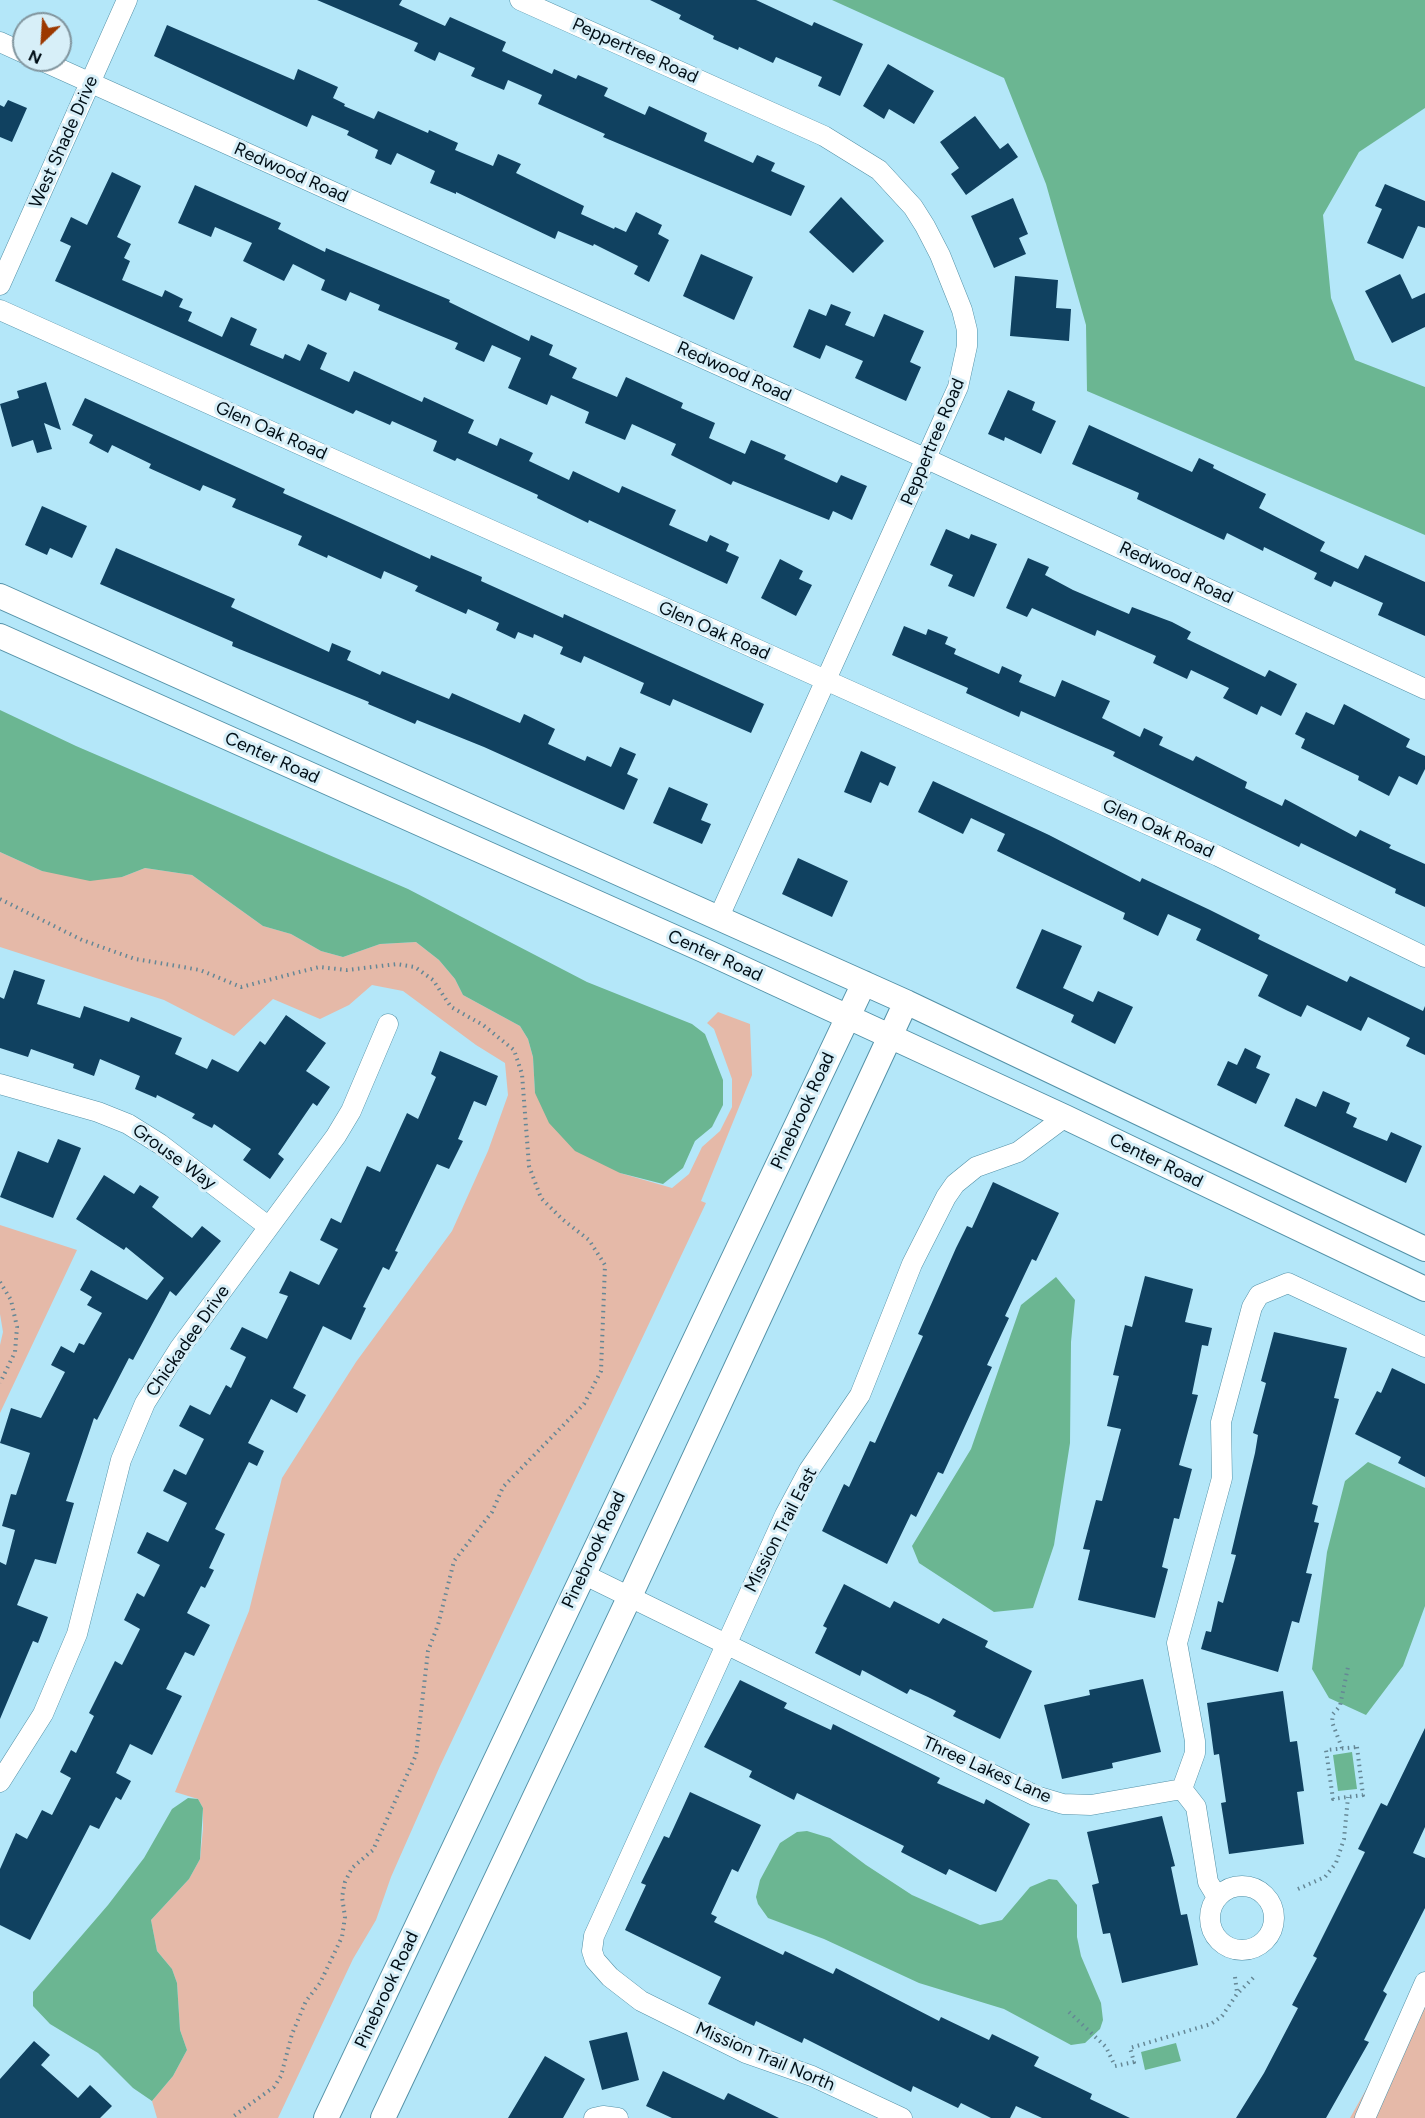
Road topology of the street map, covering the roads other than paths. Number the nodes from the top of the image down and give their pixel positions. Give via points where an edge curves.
1 (128, 0) edge
2 (520, 0) edge
3 (67, 72) edge
4 (91, 83) junction
5 (0, 285) edge
6 (0, 309) edge
7 (927, 459) junction
8 (0, 596) edge
9 (0, 636) edge
10 (825, 681) junction
11 (1425, 689) edge
12 (718, 919) junction
13 (1425, 957) edge
14 (864, 983) junction
15 (906, 1002) junction
16 (848, 1017) junction
17 (388, 1024) dead end
18 (890, 1036) junction
19 (0, 1084) edge
20 (1065, 1117) junction
21 (269, 1227) junction
22 (1425, 1249) edge
23 (1425, 1289) edge
24 (1425, 1347) edge
25 (583, 1574) junction
26 (630, 1596) junction
27 (725, 1644) junction
28 (0, 1782) edge
29 (1182, 1789) junction
30 (1217, 1897) dead end
31 (594, 1936) joint
32 (1425, 1982) edge
33 (326, 2118) edge
34 (383, 2118) edge
35 (594, 2118) edge
36 (618, 2118) edge
37 (902, 2118) edge
38 (1365, 2118) edge

1 - 4 street, West Shade Drive
2 - 7 street, Peppertree Road via 824,136 879,170 896,187 913,207 940,255 967,330 964,370
3 - 4 street, Redwood Road
4 - 5 street, West Shade Drive
4 - 7 street, Redwood Road
6 - 10 street, Glen Oak Road
7 - 10 street, Peppertree Road
7 - 11 street, Redwood Road
8 - 12 street, Center Road
9 - 16 street, Center Road
10 - 12 street, Peppertree Road
10 - 13 street, Glen Oak Road via 1218,856
12 - 14 street, Center Road
14 - 15 street, Center Road
14 - 16 street, Pinebrook Road
15 - 18 street
15 - 22 street, Center Road
16 - 18 street, Center Road
16 - 25 street, Pinebrook Road
17 - 21 street, Chickadee Drive via 336,1136
18 - 20 street, Center Road
18 - 26 street
19 - 21 street, Grouse Way via 129,1124
20 - 23 street, Center Road
20 - 27 street, Mission Trail East via 1018,1152 976,1167 946,1197 912,1264 860,1395 809,1470
21 - 28 street, Chickadee Drive via 179,1349 145,1403 121,1460 77,1634 43,1714
24 - 29 street via 1288,1283 1259,1295 1244,1329 1221,1422 1222,1478 1178,1643 1195,1741 1195,1753
25 - 26 street, Three Lakes Lane
25 - 33 street, Pinebrook Road
26 - 27 street, Three Lakes Lane
26 - 34 street
27 - 29 street, Three Lakes Lane via 1036,1796 1063,1804 1091,1805
27 - 31 street, Mission Trail East
29 - 30 street via 1196,1807 1208,1882
31 - 37 street, Mission Trail North via 595,1960 641,2001 746,2053 812,2076
32 - 38 street
35 - 36 street

